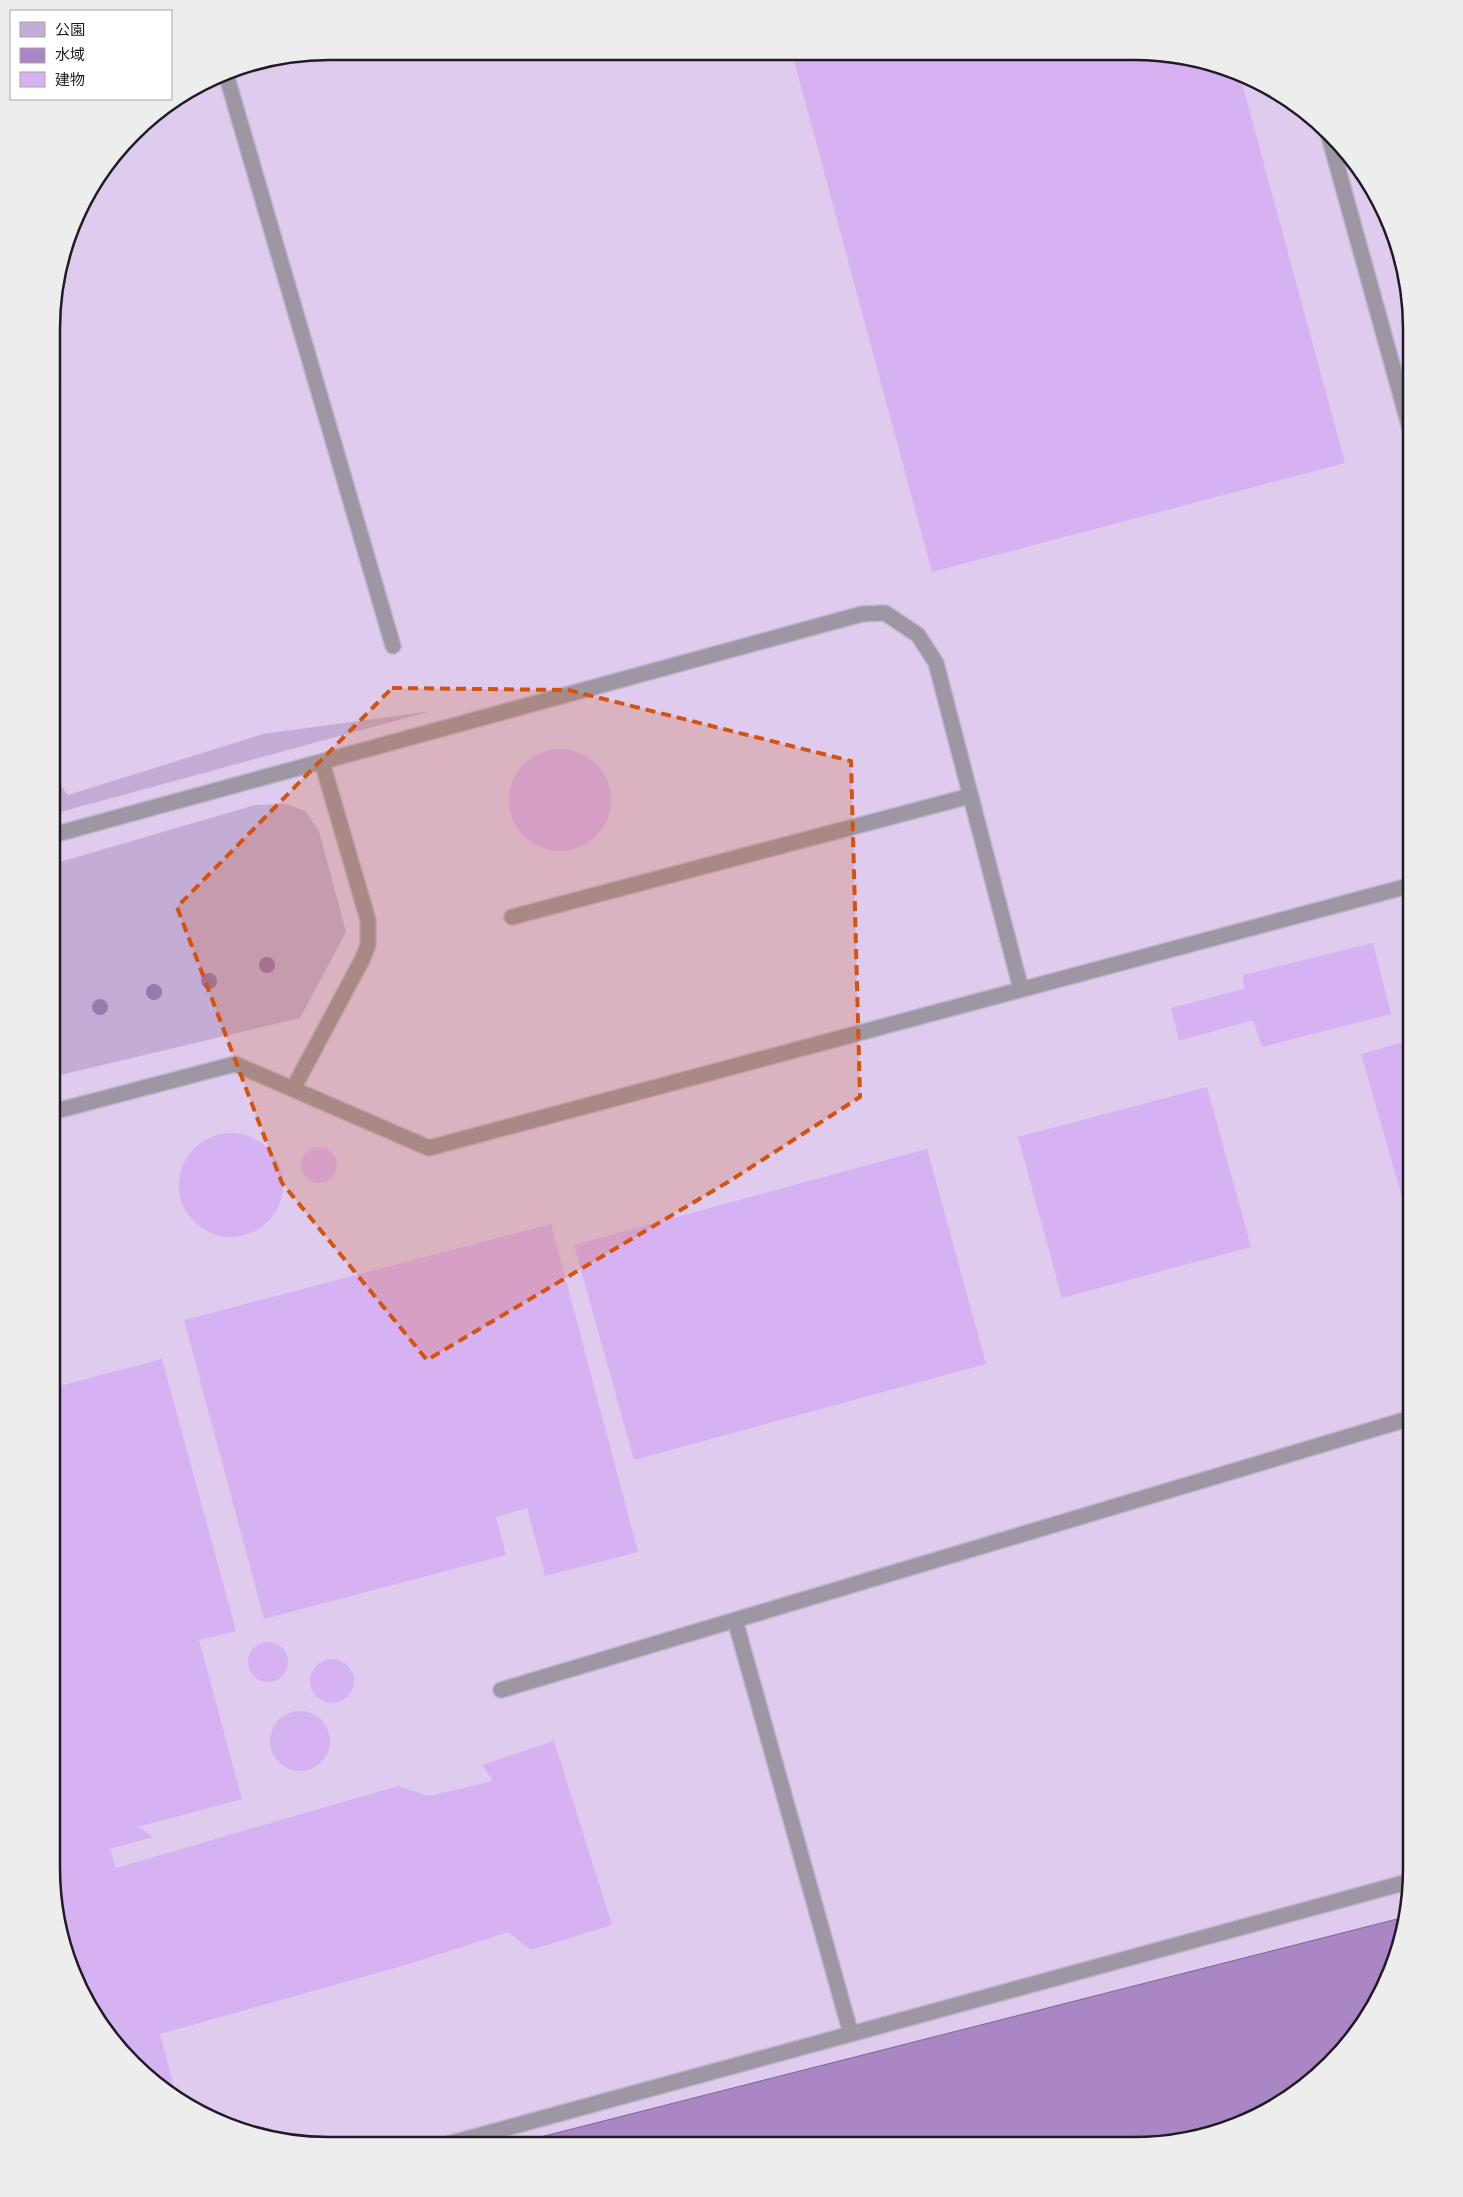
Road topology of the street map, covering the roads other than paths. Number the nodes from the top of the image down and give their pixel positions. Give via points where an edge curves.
1 (228, 79) edge
2 (1332, 147) edge
3 (1403, 404) edge
4 (393, 646) dead end
5 (322, 762) junction
6 (970, 796) junction
7 (60, 833) edge
8 (1403, 887) edge
9 (512, 917) dead end
10 (1021, 989) junction
11 (293, 1089) junction
12 (60, 1110) edge
13 (1403, 1420) edge
14 (735, 1620) junction
15 (502, 1690) dead end
16 (1402, 1883) edge
17 (851, 2034) junction
18 (474, 2137) edge

1 - 4 lane
2 - 3 lane
5 - 6 lane via 862,614 884,613 918,635 936,663
5 - 7 lane
5 - 11 lane via 368,920 368,945
6 - 9 lane
6 - 10 lane
8 - 10 lane
10 - 11 lane via 429,1148
11 - 12 lane via 235,1064
13 - 14 lane
14 - 15 lane
14 - 17 lane
16 - 17 lane
17 - 18 lane

